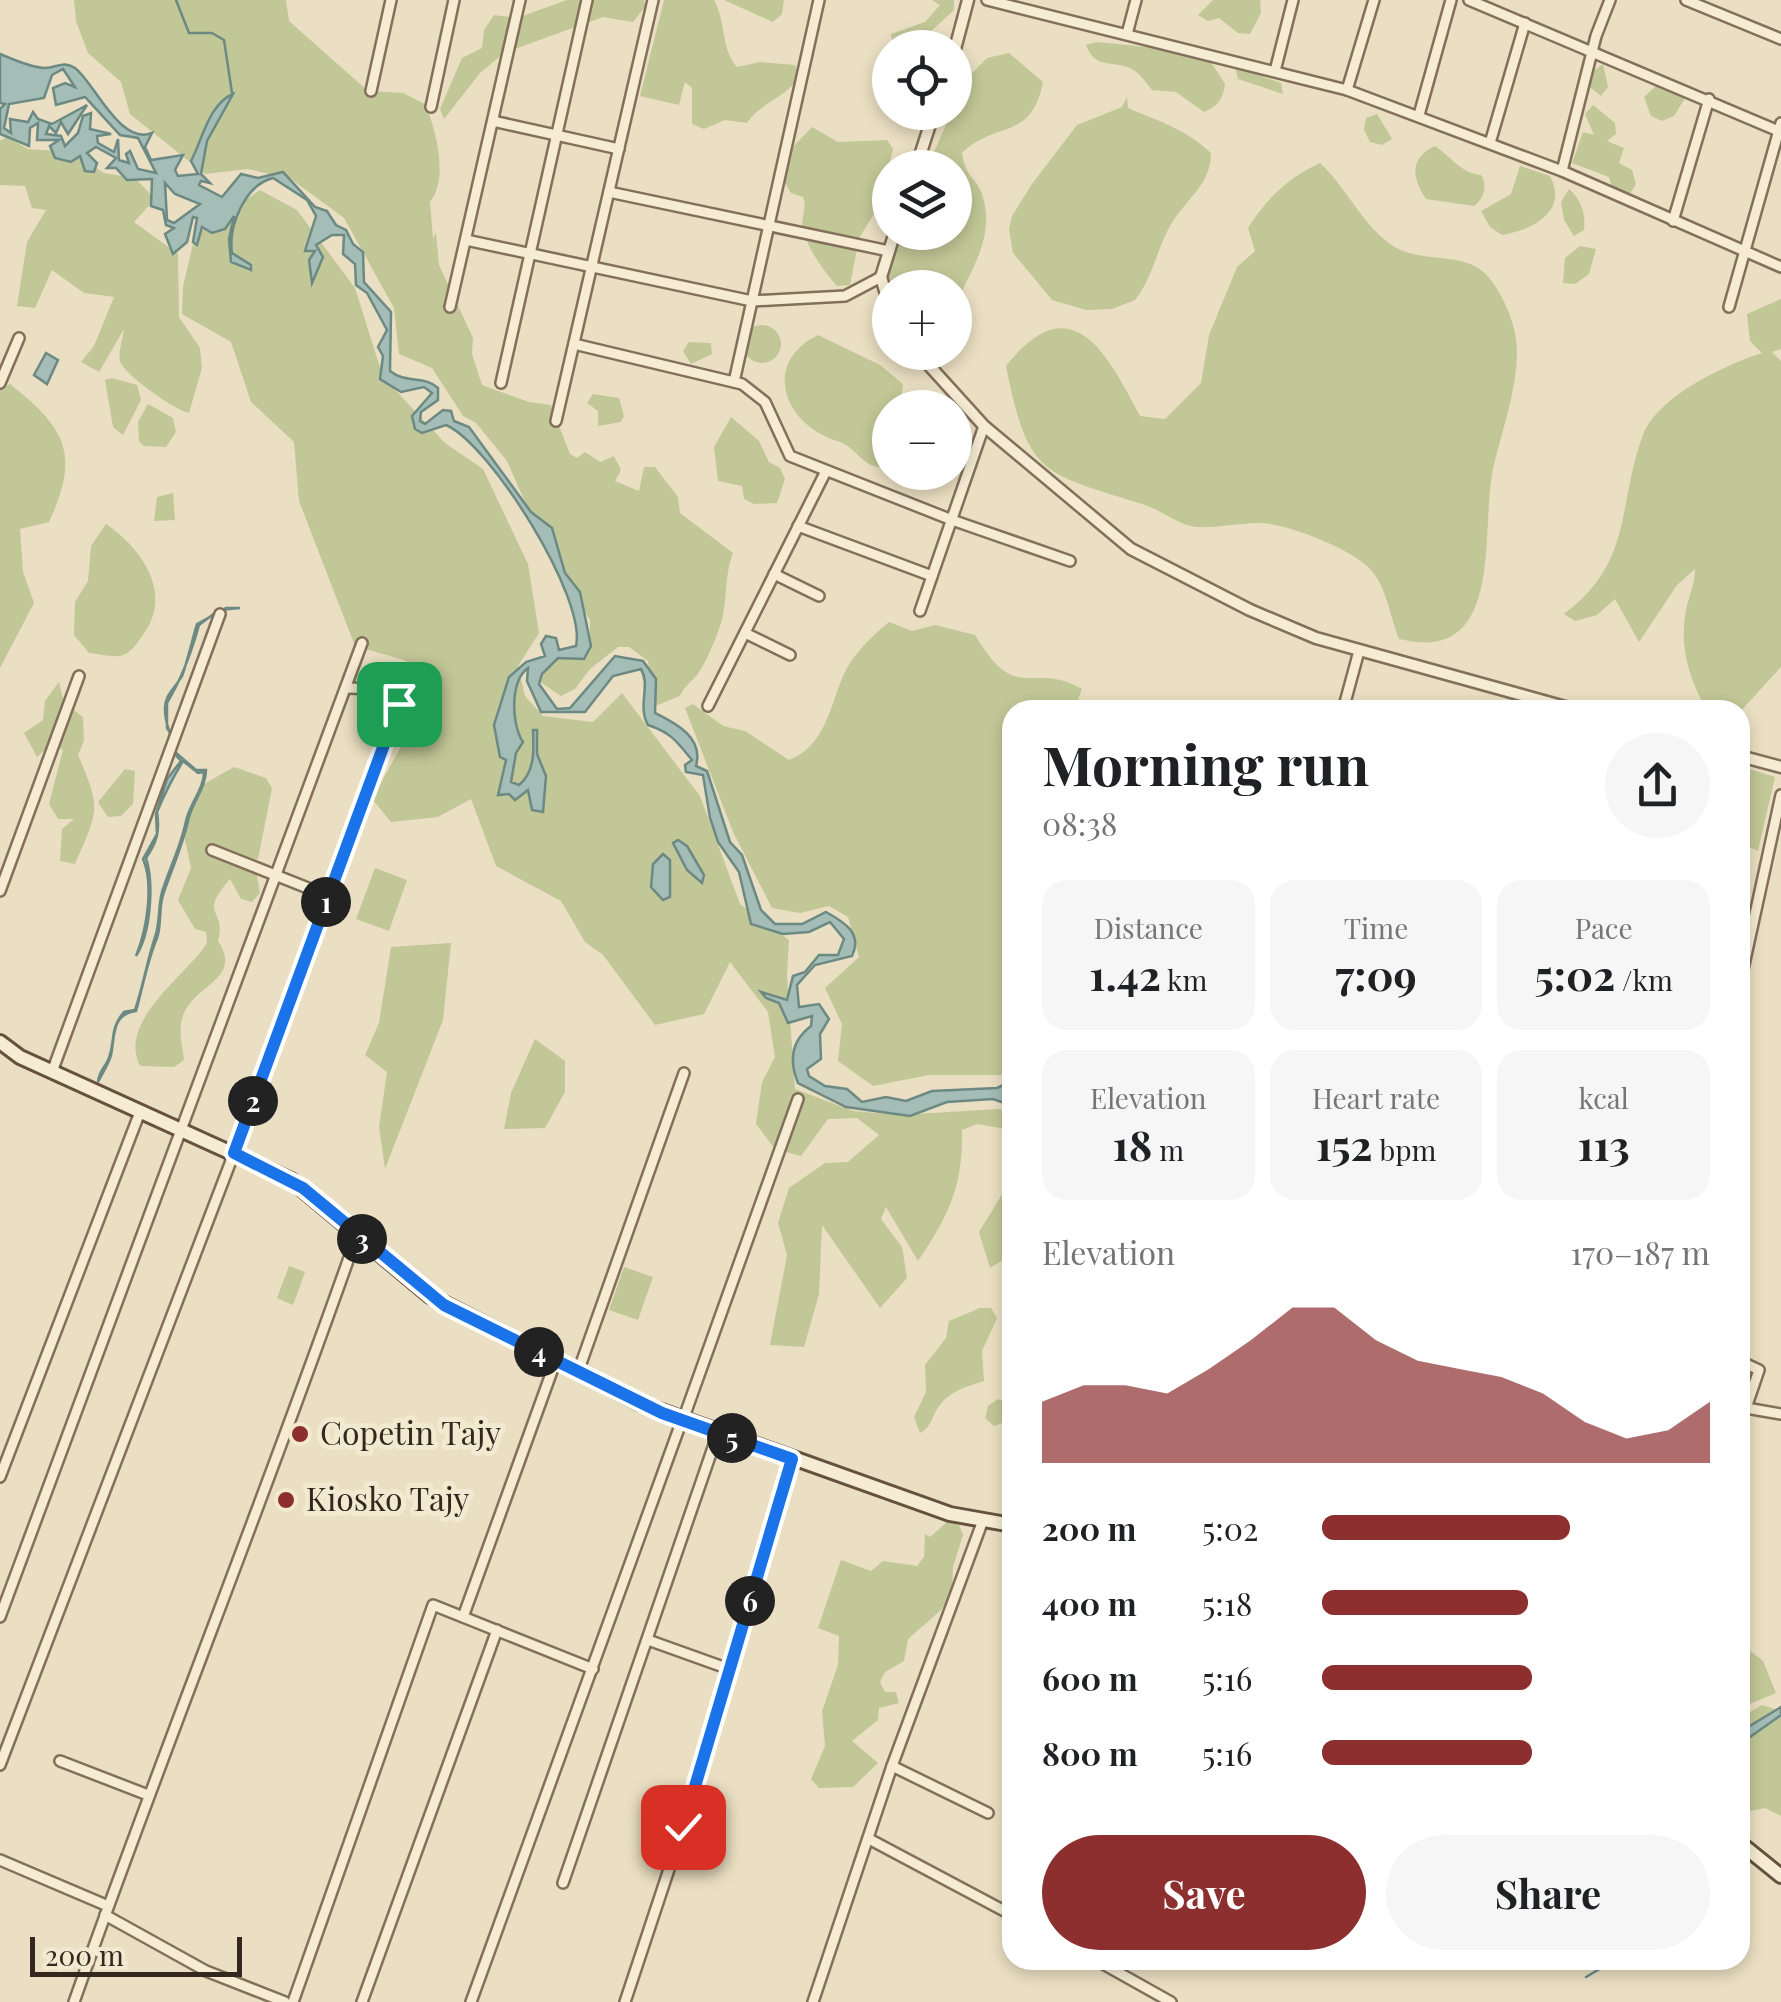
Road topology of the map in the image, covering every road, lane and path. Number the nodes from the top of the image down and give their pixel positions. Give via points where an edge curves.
1 (392, 0) edge
2 (454, 0) edge
3 (520, 0) edge
4 (587, 0) edge
5 (653, 0) edge
6 (819, 0) edge
7 (968, 0) edge
8 (987, 0) edge
9 (1136, 0) edge
10 (1293, 0) edge
11 (1374, 0) edge
12 (1451, 0) edge
13 (1468, 0) edge
14 (1610, 0) edge
15 (1686, 0) edge
16 (1525, 23) junction
17 (960, 30) edge
18 (1127, 34) junction
19 (1781, 40) edge
20 (1592, 50) junction
21 (1274, 71) junction
22 (1347, 90) junction
23 (371, 91) dead end
24 (1710, 99) junction
25 (431, 107) dead end
26 (1420, 115) junction
27 (492, 121) junction
28 (1780, 129) edge
29 (556, 135) junction
30 (1490, 143) junction
31 (619, 148) junction
32 (1562, 172) junction
33 (609, 192) junction
34 (1673, 220) junction
35 (770, 223) junction
36 (466, 240) junction
37 (872, 246) edge
38 (889, 250) edge
39 (1746, 250) junction
40 (530, 252) junction
41 (592, 266) junction
42 (1781, 267) edge
43 (883, 270) edge
44 (872, 282) edge
45 (752, 301) junction
46 (450, 306) dead end
47 (1730, 307) dead end
48 (19, 338) dead end
49 (574, 344) junction
50 (934, 370) edge
51 (734, 382) junction
52 (0, 383) edge
53 (501, 383) dead end
54 (556, 420) dead end
55 (984, 426) junction
56 (826, 471) junction
57 (952, 520) junction
58 (798, 526) junction
59 (1070, 561) dead end
60 (774, 574) junction
61 (932, 576) junction
62 (819, 596) dead end
63 (920, 611) dead end
64 (220, 614) dead end
65 (744, 633) junction
66 (362, 643) dead end
67 (1359, 651) junction
68 (790, 655) dead end
69 (80, 676) dead end
70 (346, 688) junction
71 (1346, 700) edge
72 (1539, 700) edge
73 (708, 706) dead end
74 (1750, 759) edge
75 (1781, 767) edge
76 (1781, 795) edge
77 (212, 850) dead end
78 (277, 876) junction
79 (0, 891) edge
80 (328, 896) junction
81 (1750, 937) edge
82 (1, 1048) edge
83 (52, 1072) junction
84 (684, 1073) dead end
85 (798, 1099) dead end
86 (140, 1112) junction
87 (184, 1131) junction
88 (234, 1153) junction
89 (357, 1235) junction
90 (556, 1360) junction
91 (1750, 1366) edge
92 (578, 1372) junction
93 (1750, 1396) edge
94 (1750, 1409) edge
95 (1781, 1414) edge
96 (682, 1420) junction
97 (718, 1433) junction
98 (792, 1459) junction
99 (0, 1476) edge
100 (982, 1523) junction
101 (1002, 1524) edge
102 (0, 1617) edge
103 (463, 1617) junction
104 (496, 1630) junction
105 (648, 1640) junction
106 (592, 1668) junction
107 (729, 1669) junction
108 (60, 1761) dead end
109 (0, 1765) edge
110 (892, 1766) junction
111 (148, 1795) junction
112 (988, 1813) dead end
113 (869, 1840) junction
114 (1750, 1851) edge
115 (0, 1860) edge
116 (1781, 1876) edge
117 (563, 1883) dead end
118 (106, 1910) junction
119 (1002, 1910) edge
120 (1114, 1970) edge
121 (74, 2002) edge
122 (285, 2002) edge
123 (293, 2002) edge
124 (362, 2002) edge
125 (471, 2002) edge
126 (626, 2002) edge
127 (813, 2002) edge
128 (1172, 2002) edge

1 - 23 street
2 - 25 street
3 - 27 street
4 - 29 street
5 - 31 street
6 - 35 street
7 - 17 street
8 - 18 street
9 - 18 street
10 - 21 street
11 - 22 street
12 - 26 street
13 - 16 street
14 - 20 street
15 - 19 street
16 - 20 street
16 - 30 street
18 - 21 street
20 - 24 street
20 - 32 street
21 - 22 street
22 - 26 street
24 - 28 street
24 - 34 street
26 - 30 street
27 - 29 street
27 - 36 street
28 - 39 street
29 - 31 street
29 - 40 street
30 - 32 street
31 - 33 street
32 - 34 street
33 - 35 street
33 - 41 street
34 - 39 street
35 - 37 street
35 - 45 street
36 - 40 street
36 - 46 street
38 - 43 street
39 - 42 street
39 - 47 street
40 - 41 street
40 - 53 street
41 - 45 street
41 - 49 street
44 - 45 street via 845,296
45 - 51 street
48 - 52 street
49 - 51 street
49 - 54 street
50 - 55 street
51 - 56 street via 765,402 790,456
55 - 57 street
55 - 67 street via 1130,549 1280,624
56 - 57 street
56 - 58 street
57 - 59 street
57 - 61 street
58 - 60 street
58 - 61 street
60 - 62 street
60 - 65 street
61 - 63 street
64 - 83 street
65 - 68 street
65 - 73 street
66 - 70 street
67 - 71 street
67 - 72 street
69 - 79 street
70 - 78 street
70 - 80 street via 382,689 399,704
74 - 75 street
76 - 81 street
77 - 78 street
78 - 80 street
78 - 87 street
80 - 88 street
82 - 83 main road
83 - 86 main road
84 - 92 street
85 - 96 street
86 - 87 main road
86 - 99 street
87 - 88 main road
87 - 102 street
88 - 89 main road via 303,1188
88 - 109 street
89 - 90 main road via 430,1296
89 - 111 street via 278,1464
90 - 92 main road
90 - 103 street
91 - 93 street via 1759,1370
92 - 96 main road
94 - 95 street
96 - 97 main road
96 - 106 street
97 - 98 main road
97 - 105 street
98 - 100 main road
98 - 107 street
100 - 101 main road
100 - 110 street
103 - 104 street
103 - 123 street via 432,1605
104 - 106 street
104 - 124 street
105 - 107 street
105 - 117 street
106 - 125 street
107 - 126 street
108 - 111 street
110 - 112 street
110 - 113 street
111 - 118 street
113 - 119 street
113 - 127 street
114 - 116 main road
115 - 118 street
118 - 121 street
118 - 122 street via 206,1971
120 - 128 street

